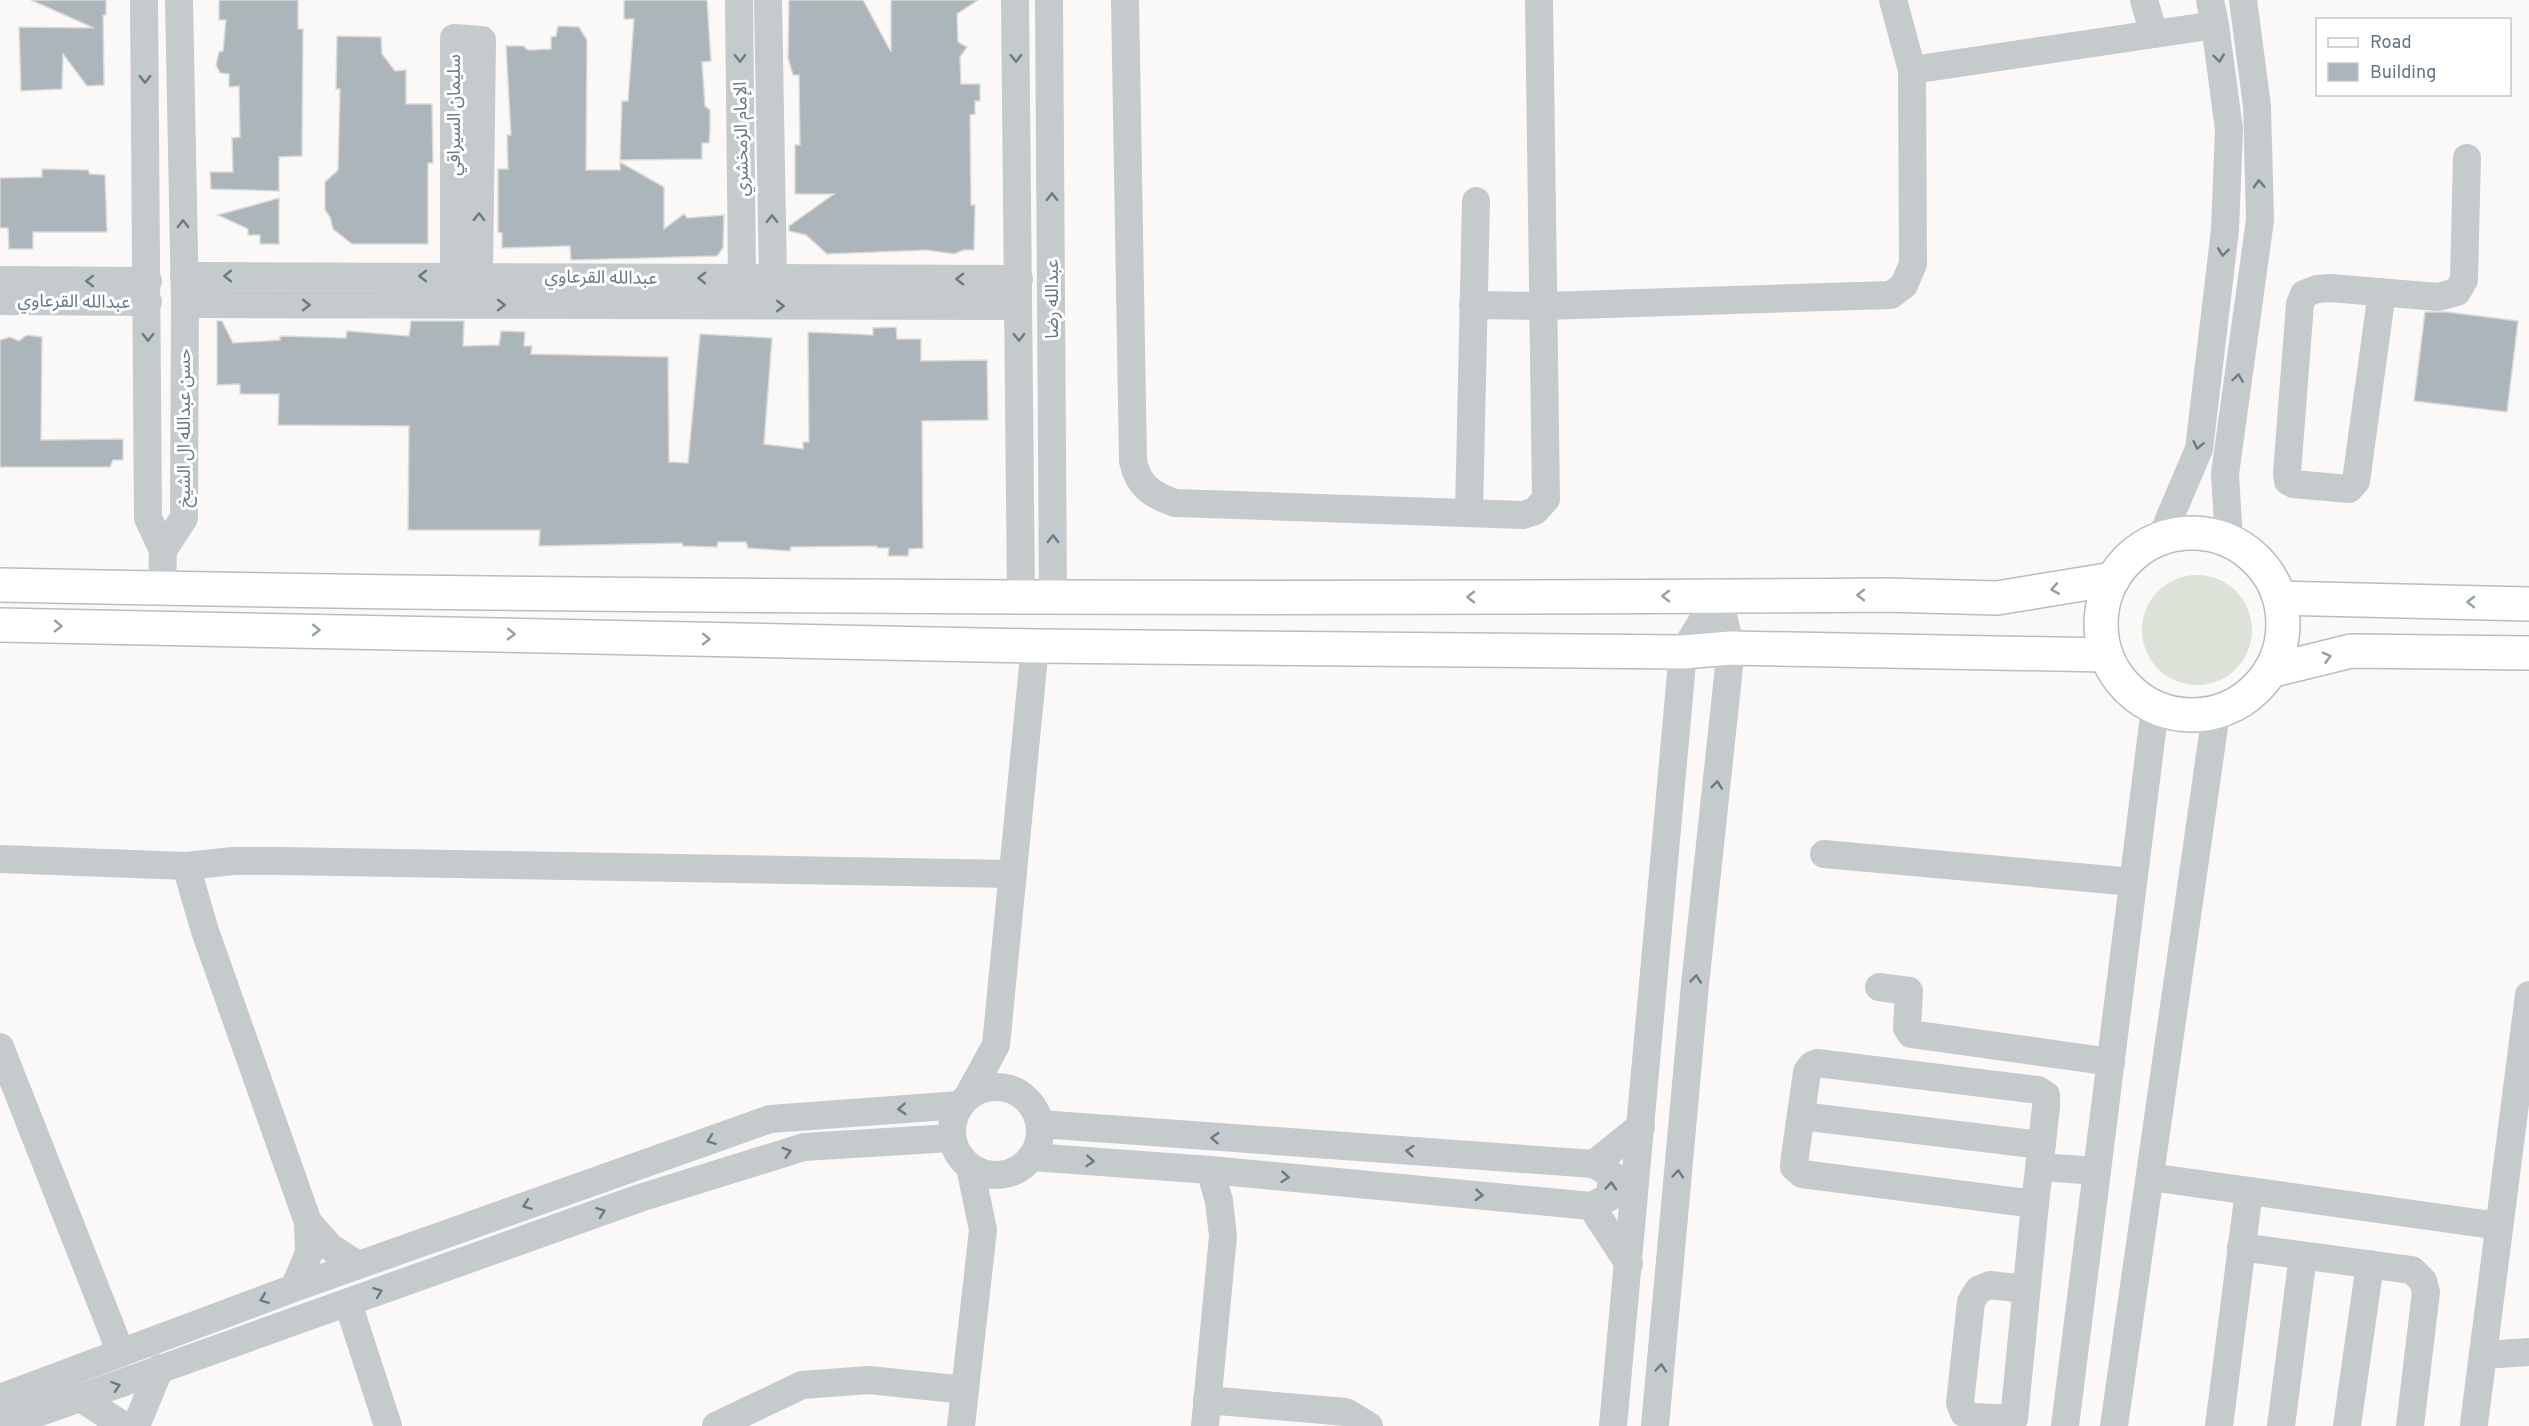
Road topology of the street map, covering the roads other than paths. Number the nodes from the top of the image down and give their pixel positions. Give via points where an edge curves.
1 (144, 0) edge
2 (179, 0) edge
3 (739, 0) edge
4 (768, 0) edge
5 (1015, 0) edge
6 (1049, 0) edge
7 (1125, 0) edge
8 (1539, 0) edge
9 (1893, 0) edge
10 (2144, 0) edge
11 (2243, 0) edge
12 (2212, 13) edge
13 (179, 32) junction
14 (2154, 34) junction
15 (144, 36) junction
16 (1912, 70) junction
17 (2467, 158) dead end
18 (1476, 201) dead end
19 (1052, 243) junction
20 (1019, 246) junction
21 (466, 275) junction
22 (184, 276) junction
23 (742, 278) junction
24 (773, 278) junction
25 (0, 280) edge
26 (47, 291) junction
27 (148, 291) junction
28 (2382, 292) junction
29 (1018, 293) junction
30 (0, 301) edge
31 (185, 304) junction
32 (1473, 305) junction
33 (1544, 306) junction
34 (1469, 513) junction
35 (2161, 538) junction
36 (2229, 540) junction
37 (163, 550) junction
38 (2113, 579) junction
39 (0, 585) edge
40 (162, 589) junction
41 (273, 589) junction
42 (1718, 596) junction
43 (1021, 597) junction
44 (1053, 597) junction
45 (2280, 598) junction
46 (2529, 603) edge
47 (0, 625) edge
48 (271, 629) junction
49 (1035, 646) junction
50 (1731, 648) junction
51 (1683, 652) junction
52 (2106, 655) junction
53 (2526, 657) edge
54 (2270, 671) junction
55 (2155, 708) junction
56 (2216, 712) junction
57 (1824, 854) dead end
58 (0, 859) edge
59 (186, 866) junction
60 (1013, 874) junction
61 (2133, 882) junction
62 (1879, 987) dead end
63 (2529, 995) edge
64 (996, 1045) junction
65 (0, 1047) edge
66 (2110, 1062) junction
67 (1022, 1095) junction
68 (2523, 1098) edge
69 (964, 1100) junction
70 (1801, 1116) junction
71 (1040, 1124) junction
72 (1641, 1126) junction
73 (952, 1138) junction
74 (2041, 1156) junction
75 (1594, 1164) junction
76 (1023, 1165) junction
77 (970, 1167) junction
78 (1209, 1170) junction
79 (2097, 1171) junction
80 (2150, 1177) junction
81 (2249, 1191) junction
82 (2035, 1204) junction
83 (1591, 1206) junction
84 (308, 1222) junction
85 (2499, 1226) junction
86 (983, 1230) junction
87 (2241, 1247) junction
88 (2303, 1256) junction
89 (1629, 1264) junction
90 (2370, 1264) junction
91 (358, 1265) junction
92 (294, 1288) junction
93 (2025, 1289) dead end
94 (348, 1303) junction
95 (2529, 1352) edge
96 (121, 1353) junction
97 (2483, 1354) junction
98 (160, 1368) junction
99 (964, 1390) junction
100 (79, 1397) junction
101 (0, 1398) edge
102 (1206, 1413) edge
103 (2474, 1424) dead end
104 (2226, 1425) edge
105 (1, 1426) edge
106 (124, 1426) edge
107 (136, 1426) edge
108 (388, 1426) edge
109 (716, 1426) edge
110 (961, 1426) edge
111 (1369, 1426) edge
112 (1613, 1426) edge
113 (1655, 1426) edge
114 (2065, 1426) edge
115 (2114, 1426) edge
116 (2281, 1426) edge
117 (2348, 1426) edge
118 (2410, 1426) edge

1 - 15 street, حسن عبدالله ال الشيخ
2 - 13 street, حسن عبدالله ال الشيخ
3 -> 23 street, الإمام الزمخشري
24 -> 4 street, الإمام الزمخشري
5 -> 20 street, عبدالله رضا
19 -> 6 street, عبدالله رضا
7 - 34 street via 1136,477 1152,495 1175,503
8 - 33 street
9 - 16 street
10 - 14 street
36 -> 11 street via 2225,474 2260,220 2257,106
12 - 14 street
12 -> 35 street via 2229,129 2225,230 2199,449
13 - 15 street
22 -> 13 street, حسن عبدالله ال الشيخ
14 - 16 street
15 -> 27 street, حسن عبدالله ال الشيخ
16 - 33 street via 1913,264 1904,285 1891,295
17 - 28 street via 2464,280 2460,289 2451,296 2438,297
18 - 32 street
19 - 20 street
44 -> 19 street, عبدالله رضا
20 - 29 street, عبدالله رضا
21 -> 21 street, سليمان السيراقي via 482,40 454,38
21 -> 22 street, عبدالله القرعاوي
23 -> 21 street, عبدالله القرعاوي
22 - 31 street, حسن عبدالله ال الشيخ
23 - 24 street, عبدالله القرعاوي
29 -> 24 street, عبدالله القرعاوي
25 - 26 street, عبدالله القرعاوي
26 - 27 street, عبدالله القرعاوي
26 - 30 street, عبدالله القرعاوي
27 -> 37 street, حسن عبدالله ال الشيخ via 148,518
28 - 28 street via 2356,481 2349,489 2293,484 2287,473 2300,304 2304,294 2330,288
31 -> 29 street, عبدالله القرعاوي
29 -> 43 street, عبدالله رضا
31 - 37 street, حسن عبدالله ال الشيخ via 184,518
32 - 33 street
32 - 34 street
33 - 34 street via 1546,499 1535,511 1523,515
35 - 36 main road via 2206,533
35 - 38 main road via 2125,562
36 - 45 main road via 2251,554 2269,574
37 - 40 street
38 -> 42 main road via 1997,598
38 - 52 main road via 2101,629
39 - 40 main road
40 - 41 main road
41 - 43 main road
41 - 48 main road
42 -> 44 main road
42 - 50 street
42 - 51 street
43 - 44 main road
46 -> 45 main road
45 - 54 main road via 2280,648
47 -> 48 main road
48 -> 49 main road
49 - 51 main road
49 - 60 street
50 - 51 main road
50 - 52 main road
113 -> 50 street via 1695,985
51 - 72 street
52 - 55 main road via 2117,677 2134,695
54 -> 53 main road via 2350,651
54 - 56 main road via 2237,704
55 - 56 main road via 2185,716
55 - 61 street
56 - 80 street
57 - 61 street
58 - 59 street
59 - 60 street via 281,861
59 - 84 street
60 - 64 street
61 - 66 street
62 - 66 street via 1909,991 1907,1028 1911,1034
63 - 68 street
64 - 67 street
64 - 69 street
65 - 96 street
66 - 79 street
67 - 69 street via 1016,1090 989,1087
67 - 71 street via 1037,1113
68 - 85 street
69 - 73 street via 955,1115
69 -> 91 street via 770,1119
70 - 74 street
70 - 74 street via 1807,1072 1817,1063 2038,1090 2046,1095
70 - 82 street via 1794,1167 1802,1174
75 -> 71 street
71 - 76 street via 1037,1147
72 - 75 street
72 - 89 street
73 - 77 street via 961,1159
94 -> 73 street via 640,1198 804,1147
74 - 79 street
74 - 82 street
83 -> 75 street via 1610,1197 1612,1175
76 - 77 street via 996,1177
76 -> 78 street
76 - 86 street
77 - 86 street
78 -> 83 street
78 - 102 street via 1219,1201 1223,1236
79 - 114 street
80 - 81 street
80 - 115 street
81 - 85 street
81 - 87 street
82 - 93 street
83 - 89 street
84 - 91 street via 330,1247
84 - 92 street via 309,1253
85 - 97 street
86 - 99 street
87 - 88 street
87 - 104 street
88 - 90 street
88 - 116 street
89 - 112 street
90 - 117 street
90 - 118 street via 2412,1270 2423,1281 2426,1292
91 - 92 street
92 -> 96 street
94 - 98 street
94 - 108 street
95 - 97 street
96 - 101 street
97 - 103 street
100 -> 98 street
98 - 107 street
99 - 109 street via 869,1380 802,1385
99 - 110 street
100 - 105 street
100 - 106 street
102 - 111 street via 1346,1412

